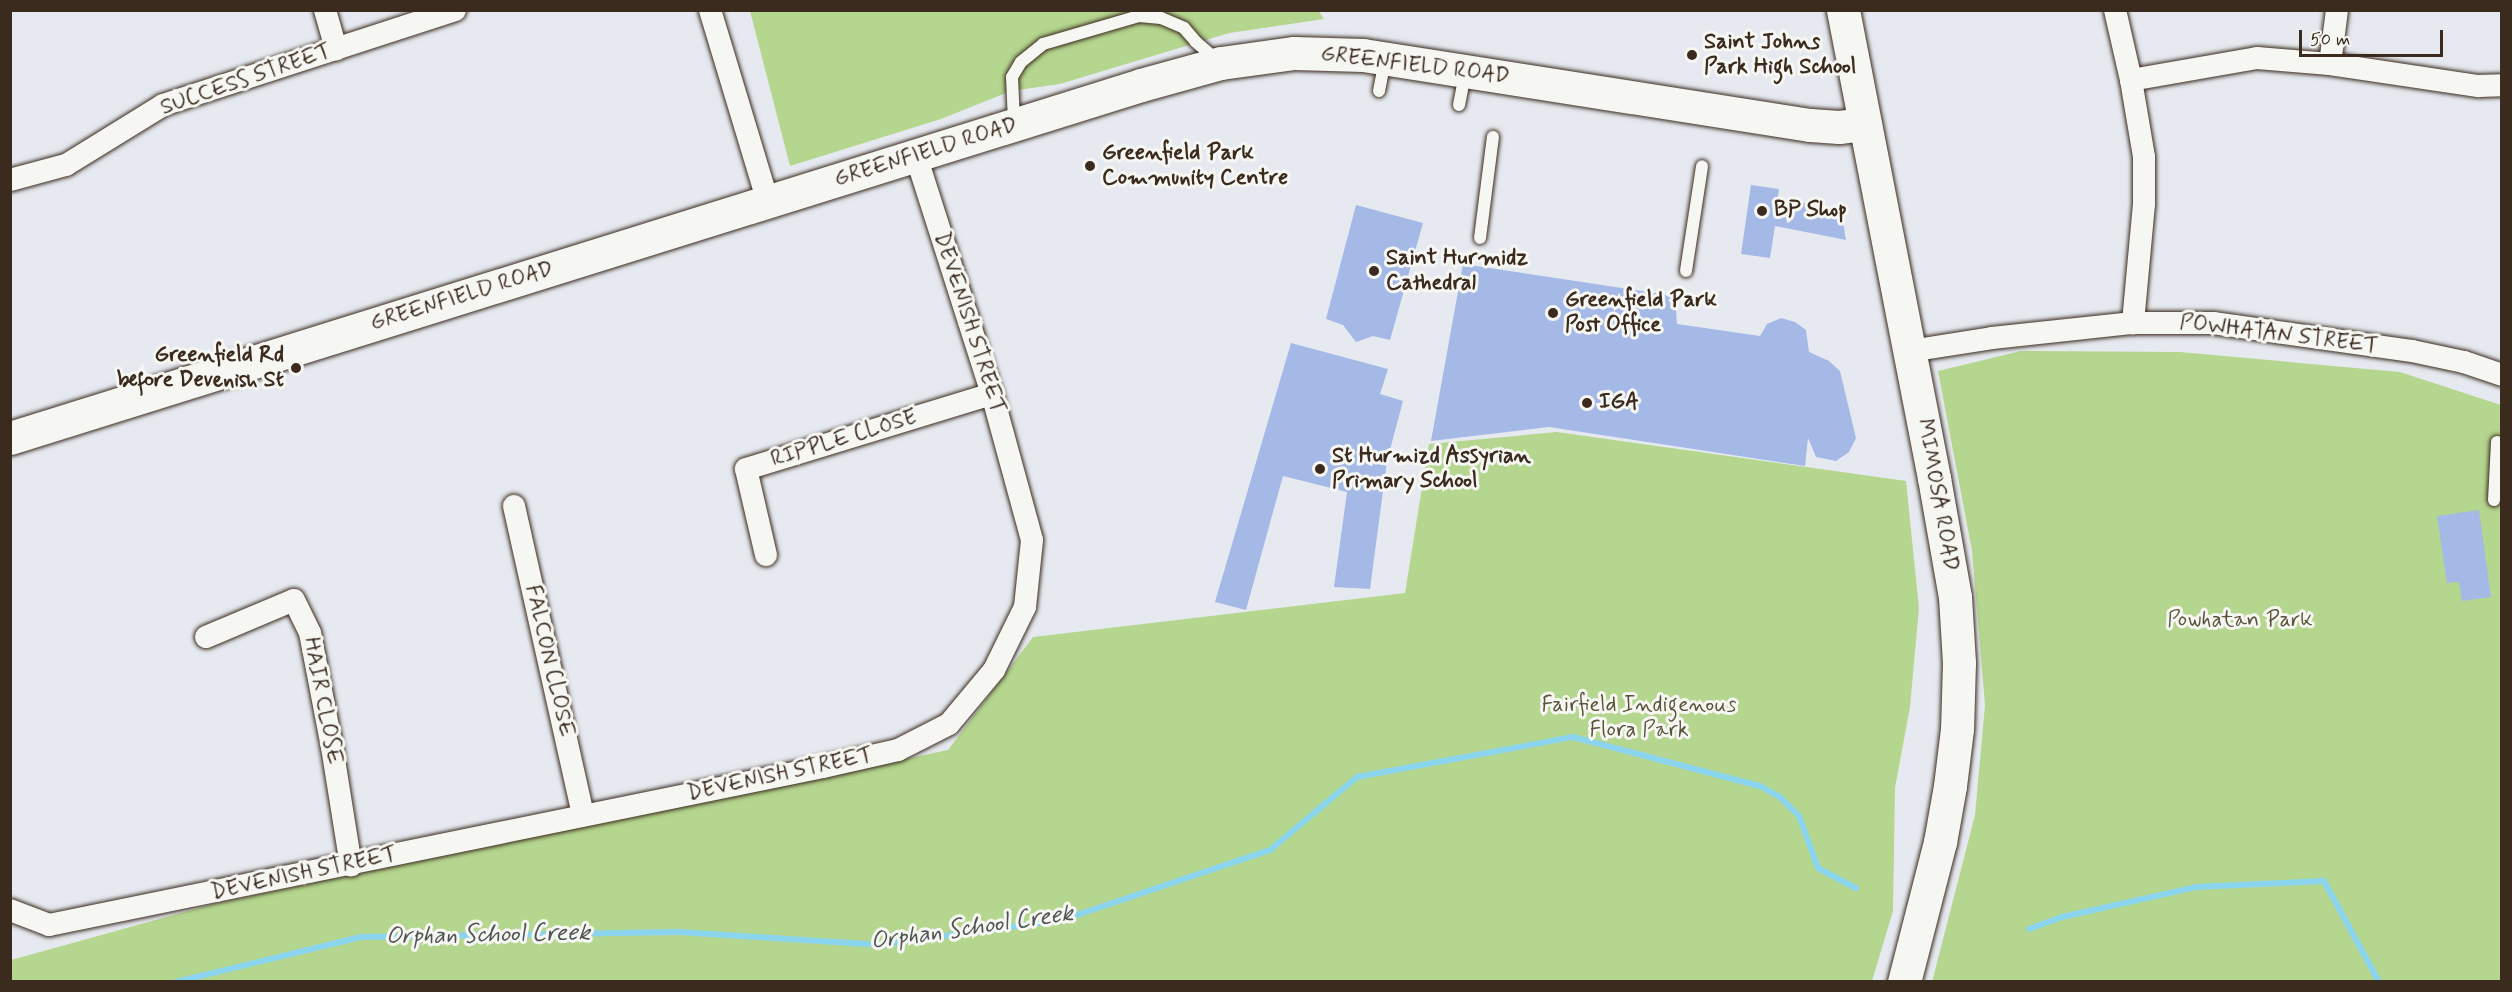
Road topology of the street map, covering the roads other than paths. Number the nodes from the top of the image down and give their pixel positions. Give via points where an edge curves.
1 (325, 10) edge
2 (455, 10) edge
3 (710, 10) edge
4 (1843, 10) edge
5 (2115, 10) edge
6 (2337, 10) edge
7 (336, 49) junction
8 (1386, 59) junction
9 (1221, 63) junction
10 (2330, 64) junction
11 (1465, 72) junction
12 (2131, 80) junction
13 (2502, 85) edge
14 (1379, 91) dead end
15 (1459, 105) dead end
16 (1864, 124) junction
17 (1014, 126) junction
18 (1493, 137) dead end
19 (916, 156) junction
20 (1702, 166) dead end
21 (10, 180) edge
22 (768, 202) junction
23 (1479, 238) dead end
24 (1686, 271) dead end
25 (2133, 324) junction
26 (1910, 351) junction
27 (2502, 375) edge
28 (992, 394) junction
29 (10, 438) edge
30 (2497, 442) dead end
31 (2498, 482) edge
32 (2494, 500) dead end
33 (514, 506) dead end
34 (766, 555) dead end
35 (206, 637) dead end
36 (583, 815) junction
37 (351, 865) junction
38 (10, 910) edge
39 (1904, 981) edge

1 - 7 street
2 - 7 street, SUCCESS STREET
3 - 22 street
4 - 16 street, MIMOSA ROAD
5 - 12 street
6 - 10 street
7 - 21 street, SUCCESS STREET via 163,105 66,165
8 - 9 street, GREENFIELD ROAD via 1330,52 1259,56
8 - 11 street, GREENFIELD ROAD
8 - 14 lane
9 - 17 street, GREENFIELD ROAD
9 - 17 lane via 1184,28 1161,18 1139,16 1043,44 1021,62 1012,77
10 - 12 street via 2257,58
10 - 13 street via 2478,87
11 - 15 lane
11 - 16 street, GREENFIELD ROAD via 1810,125
12 - 25 street via 2144,157 2144,204
16 - 26 street, MIMOSA ROAD
17 - 19 street, GREENFIELD ROAD
18 - 23 lane
19 - 22 street, GREENFIELD ROAD
19 - 28 street, DEVENISH STREET
20 - 24 lane
22 - 29 street, GREENFIELD ROAD
25 - 26 street, POWHATAN STREET via 1992,338
25 - 27 street, POWHATAN STREET via 2213,323 2279,331 2412,351
26 - 39 street, MIMOSA ROAD via 1955,597 1959,663 1950,786 1940,842
28 - 34 street, RIPPLE CLOSE via 746,469
28 - 36 street, DEVENISH STREET via 1032,540 1025,607 994,670 949,724 898,750
30 - 31 lane
31 - 32 lane
33 - 36 street, FALCON CLOSE
35 - 37 street, HAIR CLOSE via 294,600 310,633
36 - 37 street, DEVENISH STREET
37 - 38 street, DEVENISH STREET via 49,926

